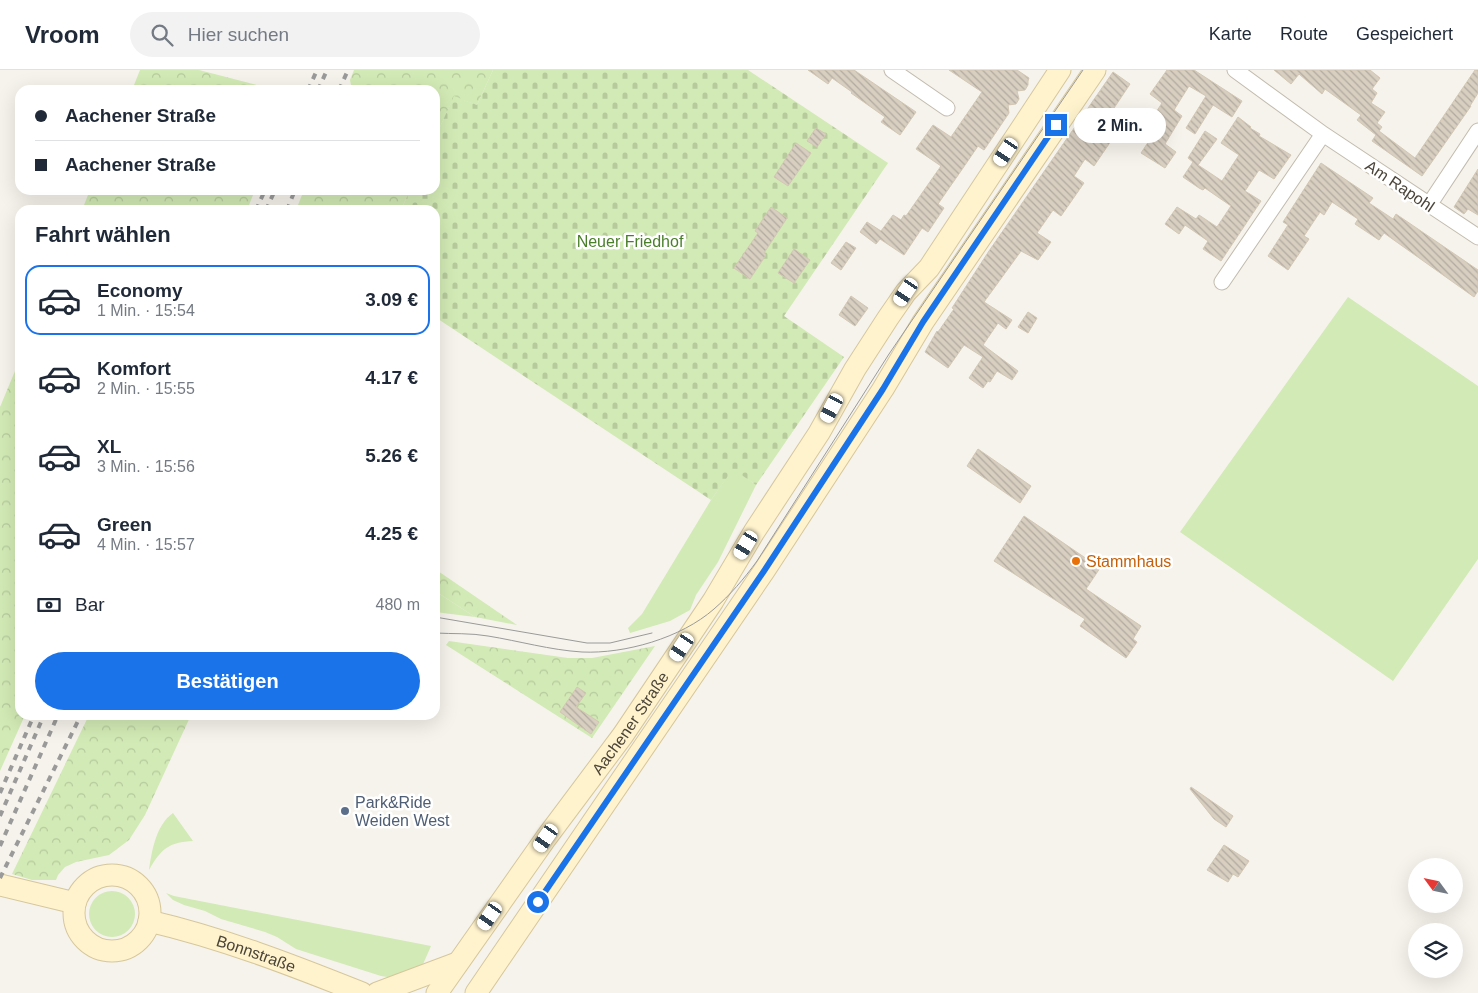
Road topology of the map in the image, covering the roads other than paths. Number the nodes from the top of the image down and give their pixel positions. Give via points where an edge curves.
1 (892, 70) edge
2 (1060, 70) edge
3 (1095, 70) edge
4 (1235, 70) edge
5 (947, 108) dead end
6 (1478, 131) edge
7 (1323, 134) junction
8 (1429, 205) junction
9 (1478, 237) edge
10 (1222, 282) dead end
11 (897, 306) junction
12 (906, 352) junction
13 (0, 885) edge
14 (75, 903) junction
15 (149, 921) junction
16 (457, 963) junction
17 (482, 989) edge
18 (362, 993) edge
19 (377, 993) edge
20 (437, 993) edge

1 - 5 street
2 - 11 main road, Aachener Straße via 929,268
3 - 12 main road, Aachener Straße
4 - 7 street, Am Rapohl
6 - 8 street
7 - 8 street, Am Rapohl
7 - 10 street
8 - 9 street, Am Rapohl
11 - 12 main road via 885,349 894,356
11 - 16 main road, Aachener Straße via 713,601 623,734
12 - 17 main road, Aachener Straße via 764,571
13 - 14 main road
14 - 15 main road via 81,890 91,881 116,875 139,886 146,896
14 - 15 main road via 77,928 93,946 105,950 126,948 134,943 142,936
15 - 18 main road, Bonnstraße via 299,968
16 - 19 main road
16 - 20 main road, Aachener Straße

